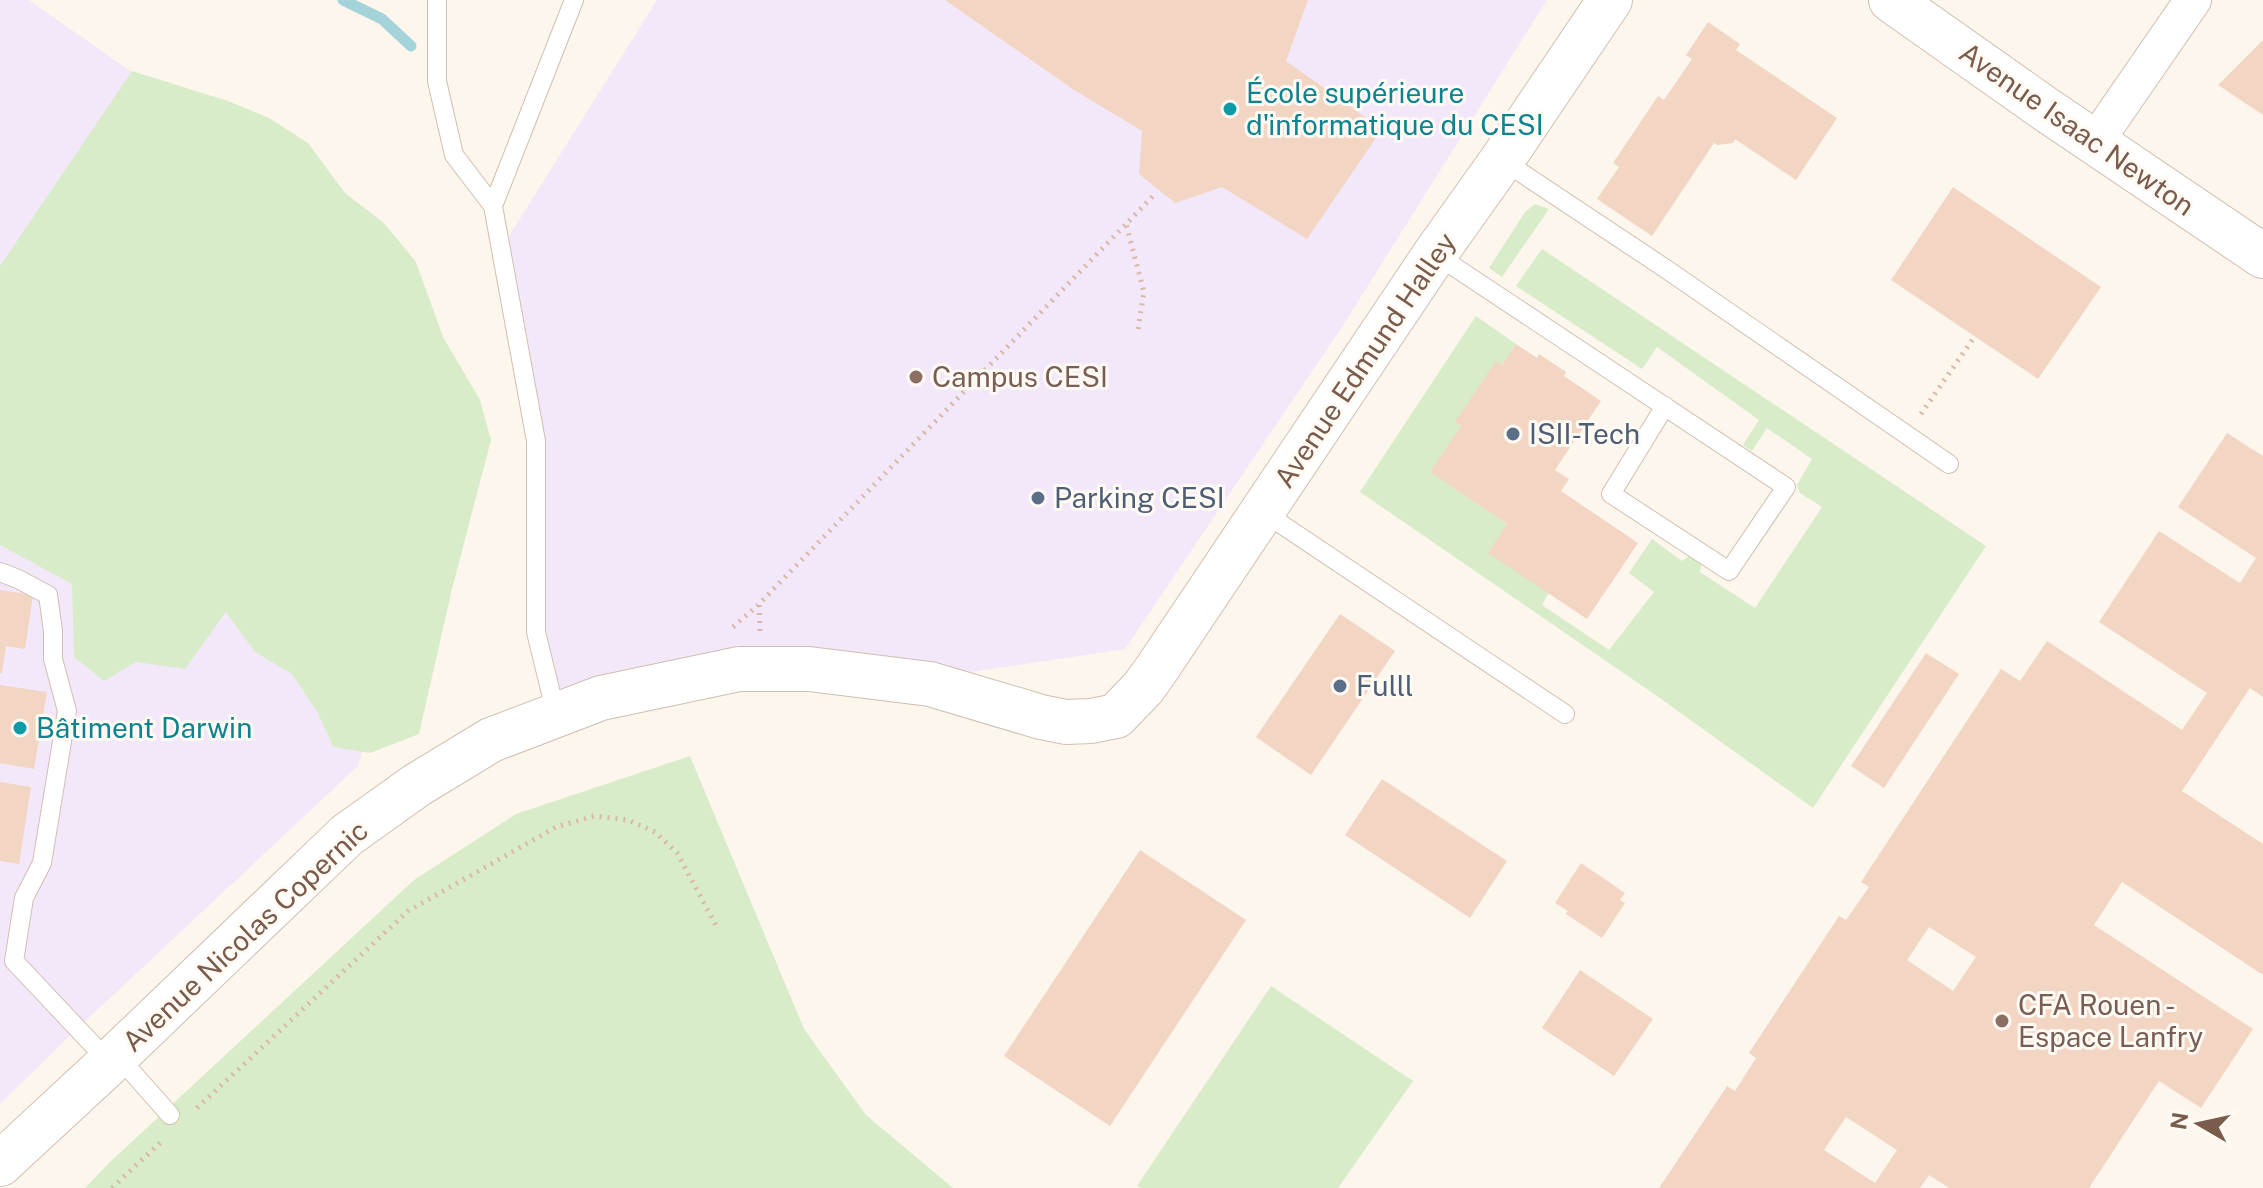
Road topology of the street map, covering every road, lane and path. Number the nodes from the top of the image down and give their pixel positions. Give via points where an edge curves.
1 (437, 0) edge
2 (574, 0) edge
3 (1610, 0) edge
4 (1891, 0) edge
5 (2193, 0) edge
6 (2095, 142) junction
7 (1502, 160) junction
8 (1156, 193) dead end
9 (493, 206) junction
10 (1126, 224) junction
11 (1435, 254) junction
12 (2263, 256) edge
13 (1138, 329) dead end
14 (1975, 336) dead end
15 (1665, 406) junction
16 (1906, 435) junction
17 (1949, 464) dead end
18 (1263, 512) junction
19 (0, 572) edge
20 (759, 604) junction
21 (729, 631) dead end
22 (763, 669) junction
23 (556, 714) junction
24 (1565, 714) dead end
25 (1116, 716) joint
26 (718, 929) dead end
27 (113, 1059) junction
28 (174, 1120) junction
29 (0, 1164) edge
30 (112, 1188) edge

1 - 9 lane via 437,81 454,155
2 - 9 lane
3 - 7 street, Avenue Edmund Halley
4 - 6 street, Avenue Isaac Newton
5 - 6 street
6 - 12 street, Avenue Isaac Newton
7 - 11 street, Avenue Edmund Halley
7 - 16 lane
8 - 10 path
9 - 23 lane via 536,441 536,632
10 - 13 path via 1144,292
10 - 20 path
11 - 15 lane
11 - 18 street, Avenue Edmund Halley
14 - 16 path
15 - 15 lane via 1786,487 1729,571 1611,494
16 - 17 lane
18 - 24 lane
18 - 25 street, Avenue Edmund Halley via 1143,688
19 - 27 lane via 48,595 53,659 67,711 42,863 24,898 14,961
20 - 21 path
20 - 22 path
22 - 23 street, Avenue Nicolas Copernic via 709,674 601,698
22 - 25 street, Avenue Nicolas Copernic via 809,669 930,684 1066,722
23 - 27 street, Avenue Nicolas Copernic via 491,740 347,835
26 - 28 path via 677,853 655,832 628,820 594,816 556,827 408,911
27 - 28 lane
27 - 29 street, Avenue Nicolas Copernic
28 - 30 path

